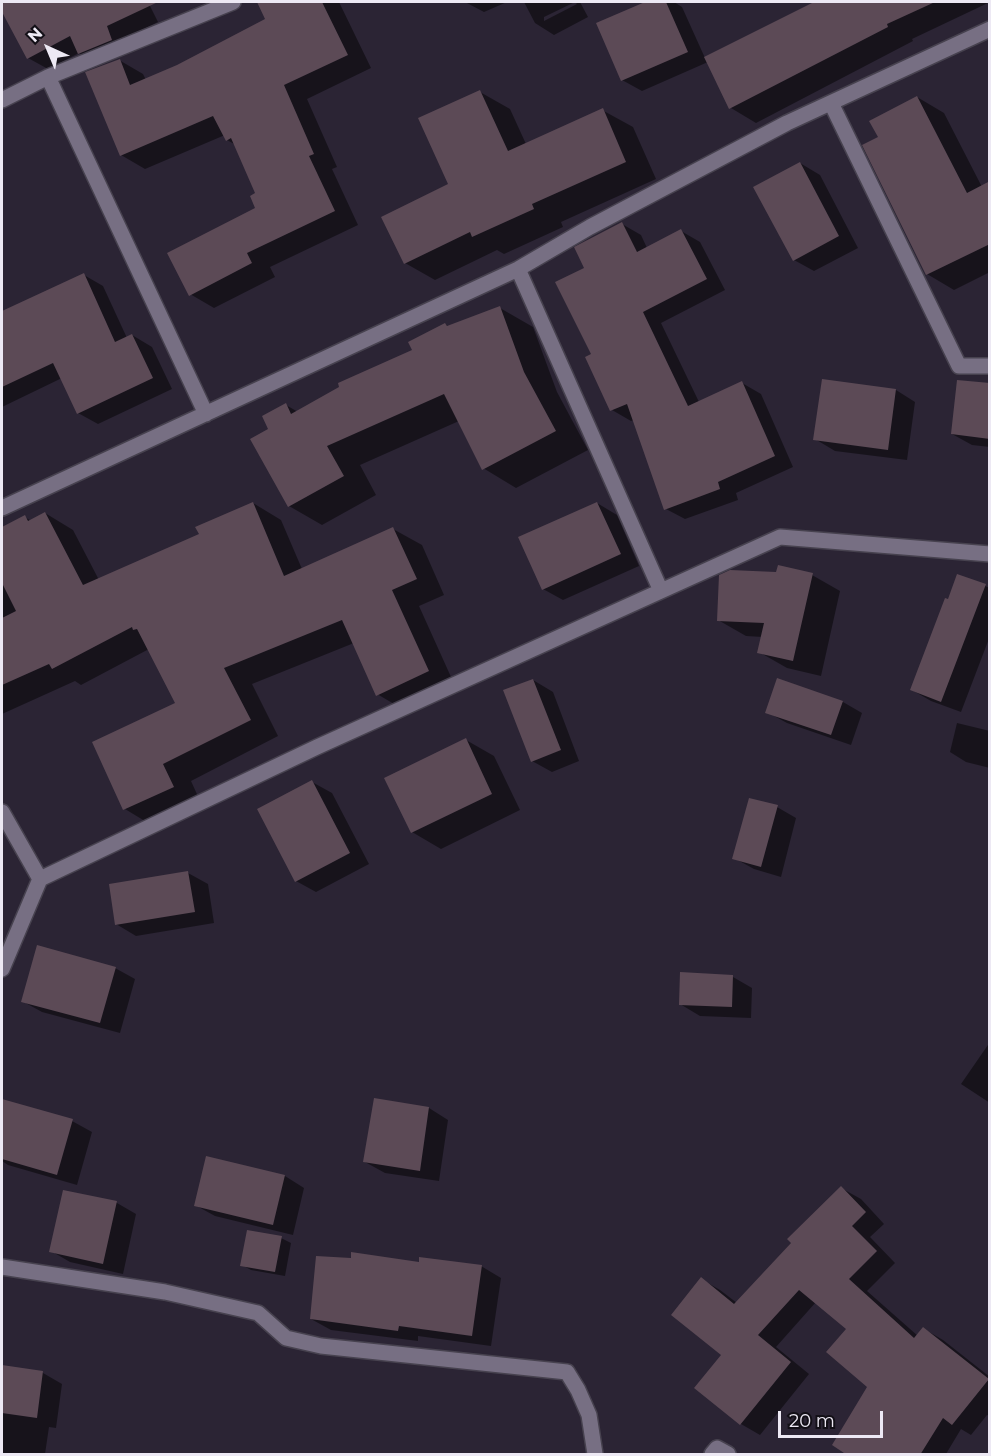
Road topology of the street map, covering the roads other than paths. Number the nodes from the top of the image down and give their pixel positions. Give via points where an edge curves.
1 (233, 2) edge
2 (990, 29) edge
3 (48, 77) junction
4 (2, 100) edge
5 (831, 103) junction
6 (518, 269) junction
7 (990, 366) edge
8 (206, 414) junction
9 (2, 508) edge
10 (990, 554) edge
11 (661, 591) junction
12 (2, 812) edge
13 (40, 879) junction
14 (2, 969) edge
15 (2, 1267) edge
16 (595, 1455) edge
17 (712, 1455) edge
18 (728, 1455) edge

1 - 3 street
2 - 5 street
3 - 4 street
3 - 8 street
5 - 6 street via 601,221
5 - 7 street via 959,366
6 - 8 street
6 - 11 street
8 - 9 street
10 - 11 street via 780,537
11 - 13 street via 317,747
12 - 13 street
13 - 14 street
15 - 16 street via 165,1292 258,1313 286,1338 321,1346 567,1372 590,1415
17 - 18 street via 717,1448

